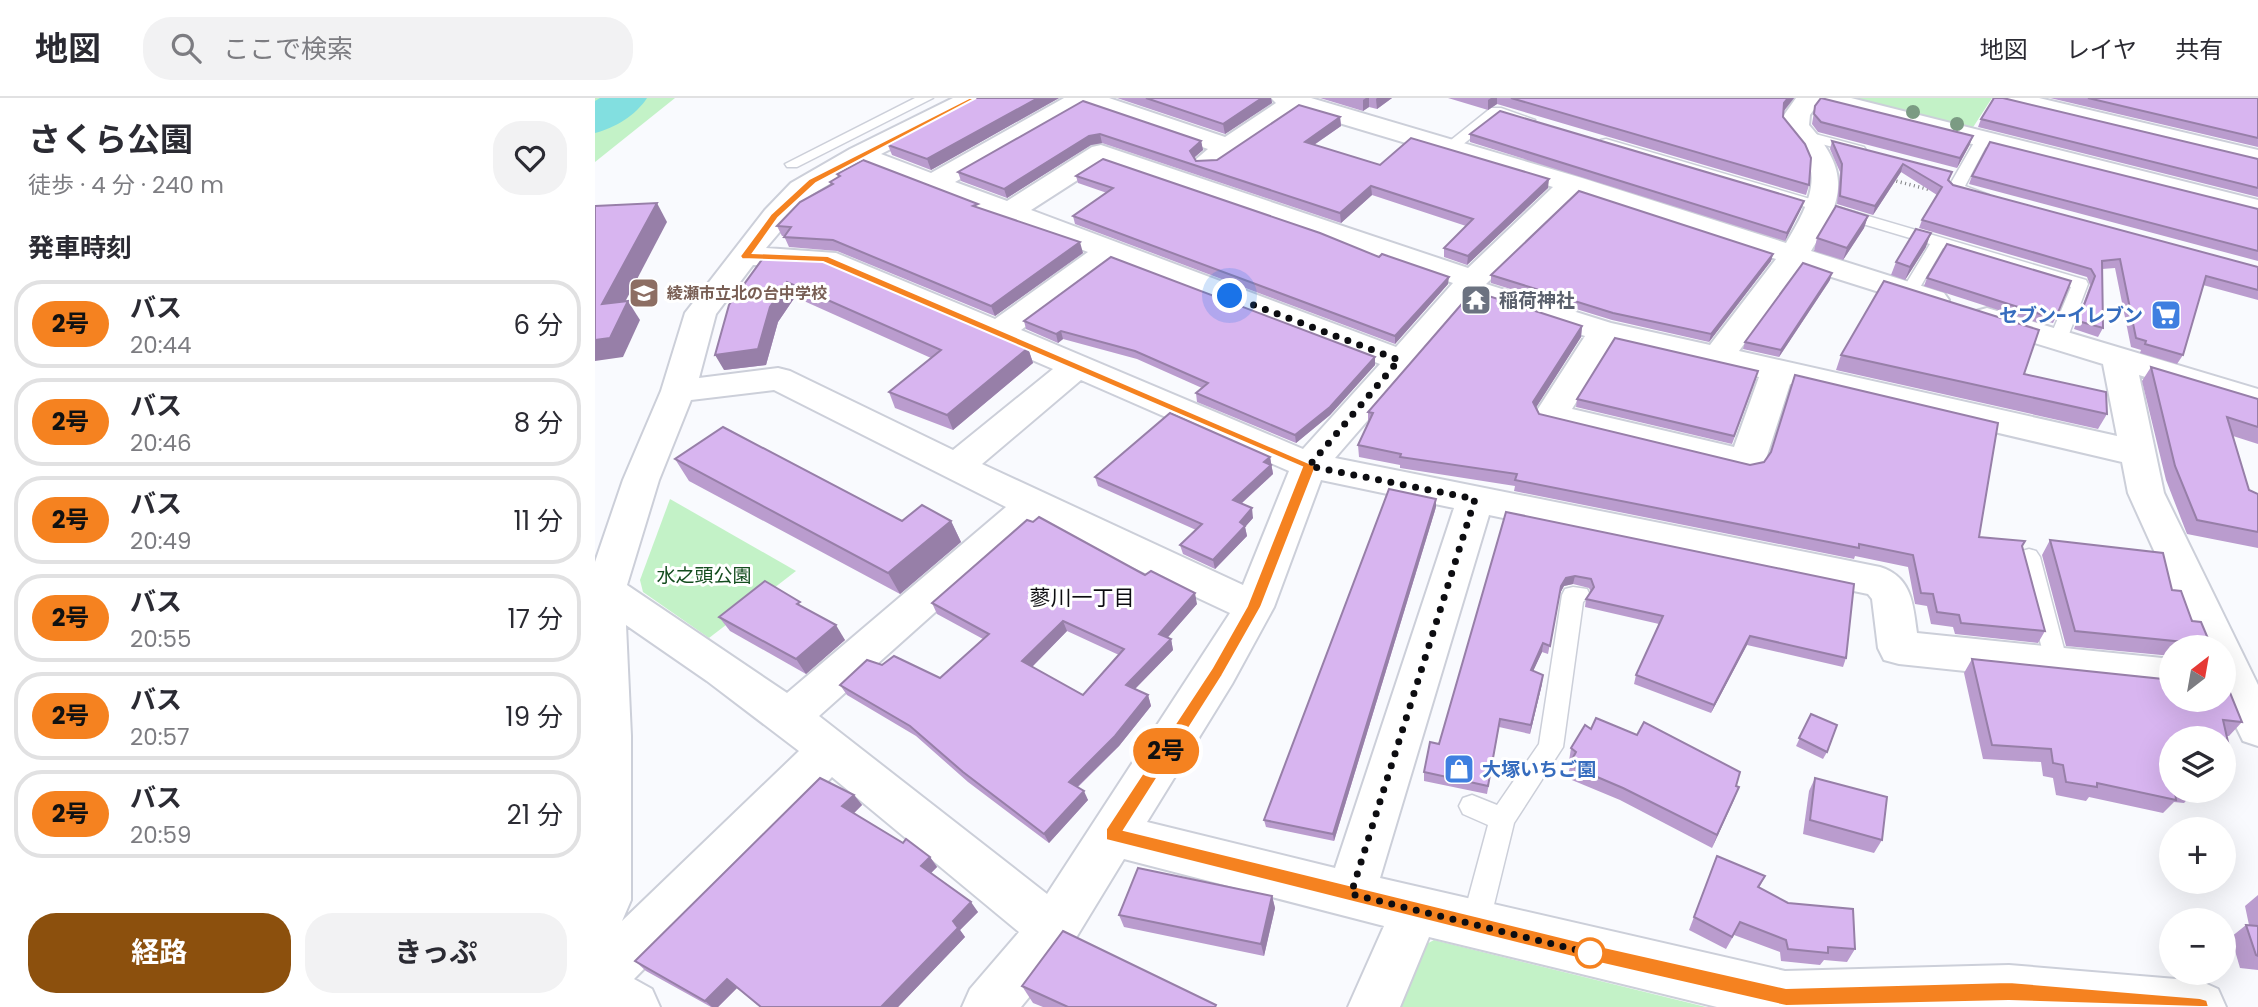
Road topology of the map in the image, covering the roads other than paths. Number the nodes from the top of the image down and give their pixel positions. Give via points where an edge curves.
1 (926, 98) edge
2 (972, 98) edge
3 (1083, 98) edge
4 (1809, 98) edge
5 (1821, 98) edge
6 (2007, 98) edge
7 (1289, 100) edge
8 (1548, 126) edge
9 (1804, 135) junction
10 (1587, 137) edge
11 (1983, 139) junction
12 (1229, 147) junction
13 (1451, 147) junction
14 (1870, 152) edge
15 (859, 155) junction
16 (2258, 158) edge
17 (792, 164) dead end
18 (1181, 179) junction
19 (933, 183) junction
20 (1572, 184) junction
21 (1996, 199) edge
22 (1819, 205) junction
23 (2258, 208) edge
24 (1010, 212) junction
25 (1940, 241) junction
26 (1110, 250) junction
27 (745, 256) junction
28 (1795, 256) junction
29 (1469, 284) junction
30 (1909, 292) junction
31 (1604, 331) junction
32 (997, 333) junction
33 (2057, 342) junction
34 (1717, 358) junction
35 (1399, 360) junction
36 (2119, 360) junction
37 (1076, 366) junction
38 (1777, 372) junction
39 (678, 391) junction
40 (2258, 401) edge
41 (2137, 453) junction
42 (957, 466) junction
43 (1309, 466) junction
44 (1475, 499) junction
45 (1033, 503) junction
46 (2029, 557) dead end
47 (605, 591) junction
48 (1579, 594) dead end
49 (1254, 607) junction
50 (2211, 635) edge
51 (2057, 664) junction
52 (2159, 675) edge
53 (2237, 689) edge
54 (789, 717) junction
55 (2258, 728) edge
56 (830, 750) junction
57 (1472, 806) dead end
58 (1502, 819) junction
59 (1111, 835) junction
60 (1351, 894) junction
61 (1416, 910) junction
62 (595, 924) edge
63 (1475, 925) junction
64 (1053, 929) junction
65 (595, 983) edge
66 (2010, 999) edge
67 (1785, 1002) edge
68 (634, 1007) edge
69 (988, 1007) edge
70 (1374, 1007) edge
71 (2200, 1007) edge

1 - 17 lane
2 - 15 street
3 - 12 street
3 - 19 street
4 - 9 street via 1797,115 1797,126
5 - 11 street
6 - 16 street
7 - 12 street
7 - 13 street
8 - 13 lane via 1496,111
9 - 14 lane
9 - 22 street via 1823,163 1826,176
10 - 22 lane
11 - 21 lane via 1956,179
11 - 23 street
12 - 18 street
13 - 20 street
15 - 19 street
15 - 27 street via 801,189
18 - 24 street via 1101,153
18 - 29 street
19 - 24 street
20 - 28 street
20 - 29 street
22 - 25 lane
22 - 28 street
24 - 26 street
25 - 30 lane
25 - 33 lane via 2080,284
26 - 32 street
26 - 35 street
27 - 32 street via 825,258
27 - 39 street via 701,313
28 - 30 street
28 - 34 street
29 - 31 street
29 - 35 street
30 - 33 street
31 - 34 street
31 - 38 street via 1551,415 1747,462
32 - 37 street
33 - 36 street
34 - 38 street
35 - 43 street
36 - 40 street
36 - 41 street
37 - 42 street
37 - 43 street
38 - 41 street
39 - 42 street via 778,379
39 - 47 street via 641,481
41 - 50 street via 2146,493
42 - 45 street
43 - 44 street
43 - 49 street
44 - 51 street via 1880,582 1891,593 1899,648
44 - 60 street
45 - 49 street
45 - 54 street
46 - 51 lane
47 - 54 street via 664,627
47 - 62 street via 607,900
48 - 58 lane via 1573,595 1551,747
49 - 59 street
51 - 52 street
53 - 55 street
54 - 56 street
56 - 64 street
56 - 65 street
57 - 58 lane
58 - 63 lane
59 - 60 street
59 - 64 street
60 - 61 street
61 - 63 street
61 - 70 street
63 - 67 street
64 - 69 street
65 - 68 street
66 - 67 street
66 - 71 street

